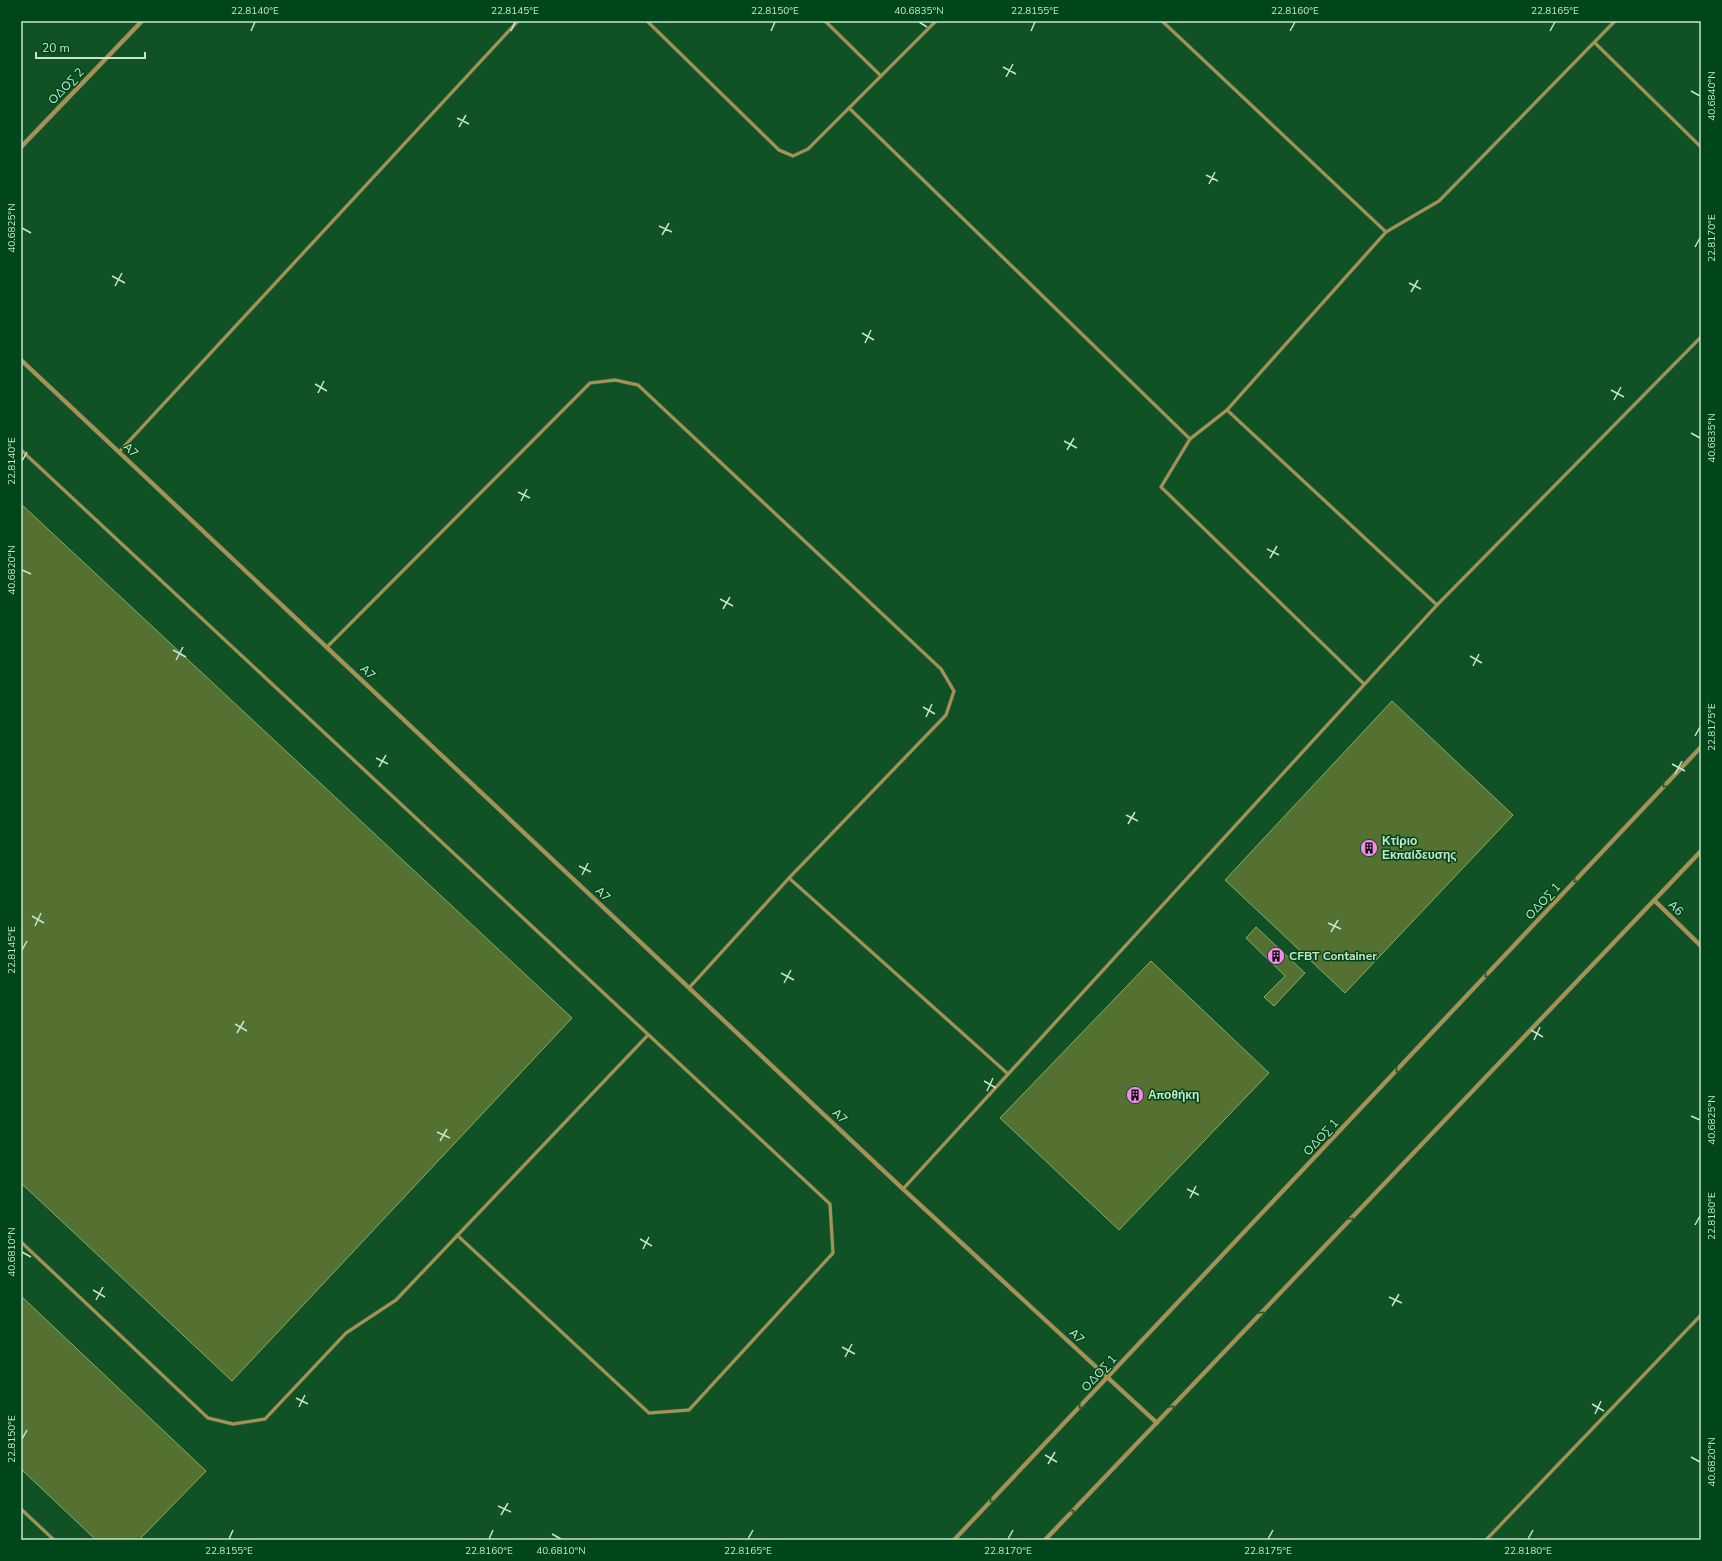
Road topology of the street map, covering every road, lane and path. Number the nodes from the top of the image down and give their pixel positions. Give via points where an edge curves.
1 (142, 21) edge
2 (518, 21) edge
3 (647, 21) edge
4 (825, 21) edge
5 (936, 21) edge
6 (1162, 21) edge
7 (1615, 21) edge
8 (1595, 43) junction
9 (881, 76) junction
10 (849, 108) junction
11 (21, 147) edge
12 (1701, 147) edge
13 (1386, 232) junction
14 (1701, 337) edge
15 (21, 360) edge
16 (1227, 410) junction
17 (1190, 439) junction
18 (21, 450) edge
19 (119, 452) junction
20 (1437, 605) junction
21 (327, 647) junction
22 (1364, 684) junction
23 (1701, 747) edge
24 (1701, 851) edge
25 (789, 878) junction
26 (1655, 901) junction
27 (1701, 946) edge
28 (689, 988) junction
29 (648, 1035) junction
30 (1007, 1073) junction
31 (903, 1189) junction
32 (458, 1235) junction
33 (21, 1242) edge
34 (1701, 1315) edge
35 (1108, 1378) junction
36 (1157, 1423) junction
37 (21, 1508) edge
38 (54, 1540) edge
39 (954, 1540) edge
40 (1045, 1540) edge
41 (1486, 1540) edge

1 - 11 street, ΟΔΟΣ 2
2 - 19 lane
3 - 10 lane via 779,150 793,156 808,149
4 - 9 lane
5 - 9 lane
6 - 13 lane
7 - 8 lane
8 - 12 lane
8 - 13 lane via 1439,201
9 - 10 lane
10 - 17 lane
13 - 16 lane
14 - 20 lane
15 - 19 street, Α7
16 - 17 lane
16 - 20 lane
17 - 22 lane via 1160,487
18 - 29 lane
19 - 21 street, Α7
20 - 22 lane
21 - 25 lane via 590,383 615,380 638,386 940,669 954,692 946,715
21 - 28 street, Α7
22 - 30 lane
23 -> 35 street, ΟΔΟΣ 1
24 - 26 street
25 - 28 lane
25 - 30 lane
26 - 27 street, Α6
36 -> 26 street
28 - 31 street, Α7
29 - 32 lane
29 - 32 lane via 830,1204 833,1253 689,1410 649,1413
30 - 31 lane
31 - 35 street, Α7
32 - 33 lane via 396,1300 346,1333 265,1418 234,1424 208,1418
34 - 41 lane
35 - 36 street, Α7
35 -> 39 street, ΟΔΟΣ 1
40 -> 36 street
37 - 38 lane

